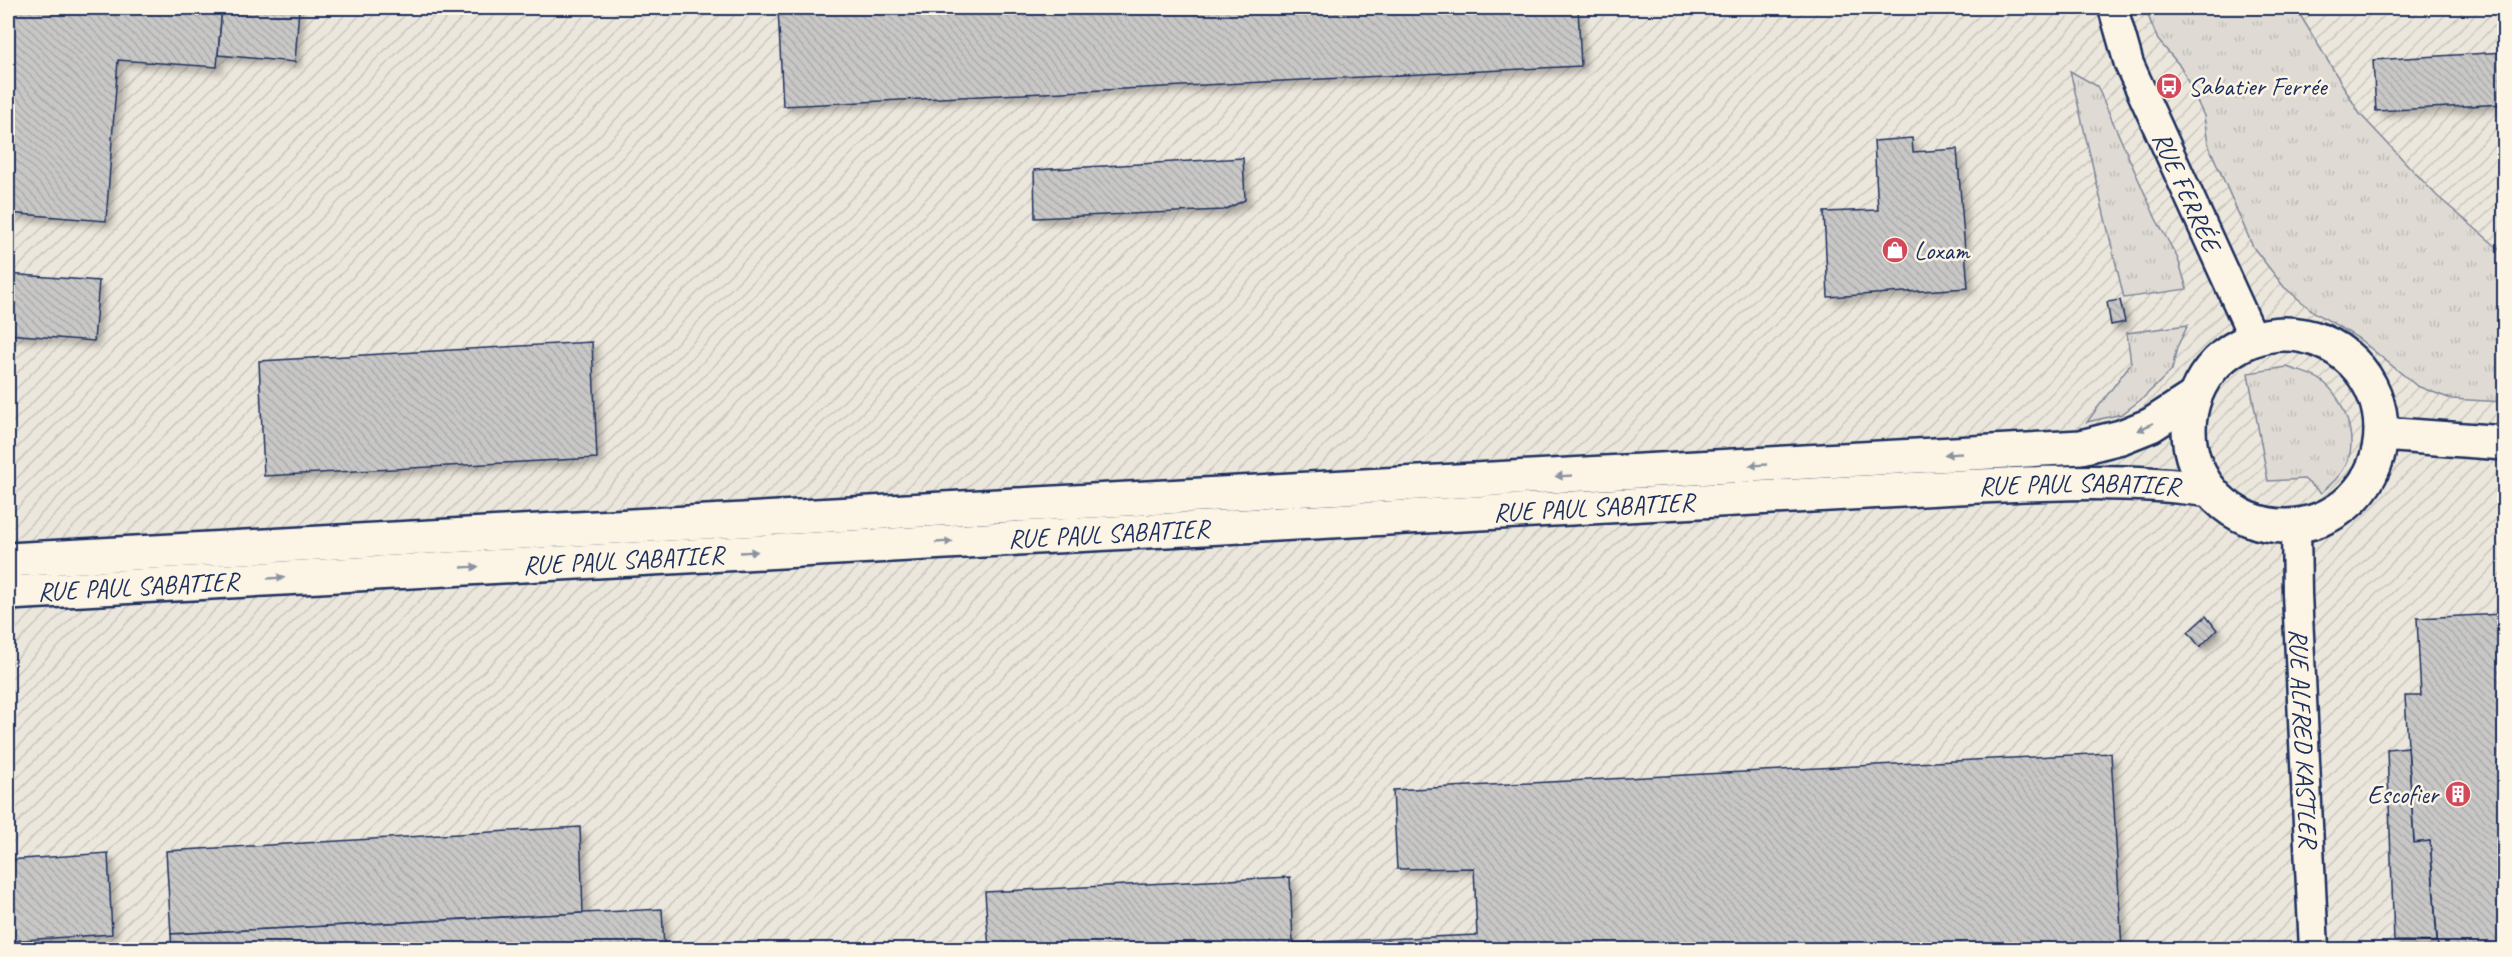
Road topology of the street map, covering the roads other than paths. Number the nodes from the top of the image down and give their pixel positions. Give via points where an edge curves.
1 (2113, 8) edge
2 (2254, 339) junction
3 (2194, 397) junction
4 (2382, 434) junction
5 (2505, 443) edge
6 (2210, 490) junction
7 (2296, 526) junction
8 (8, 560) edge
9 (8, 593) edge
10 (2313, 950) edge

1 - 2 street, RUE FERRÉE via 2129,64
2 - 3 main road via 2228,352 2208,372
2 - 4 main road via 2284,334 2315,338 2342,352 2365,375 2378,403
3 - 6 main road via 2189,421 2190,446 2197,469
3 -> 8 main road, RUE PAUL SABATIER via 2151,425 2081,447
4 - 5 main road
4 - 7 main road via 2379,456 2356,496 2319,521
6 - 7 main road via 2234,512 2264,524
9 -> 6 main road, RUE PAUL SABATIER via 1958,487 2095,481
7 - 10 street, RUE ALFRED KASTLER

